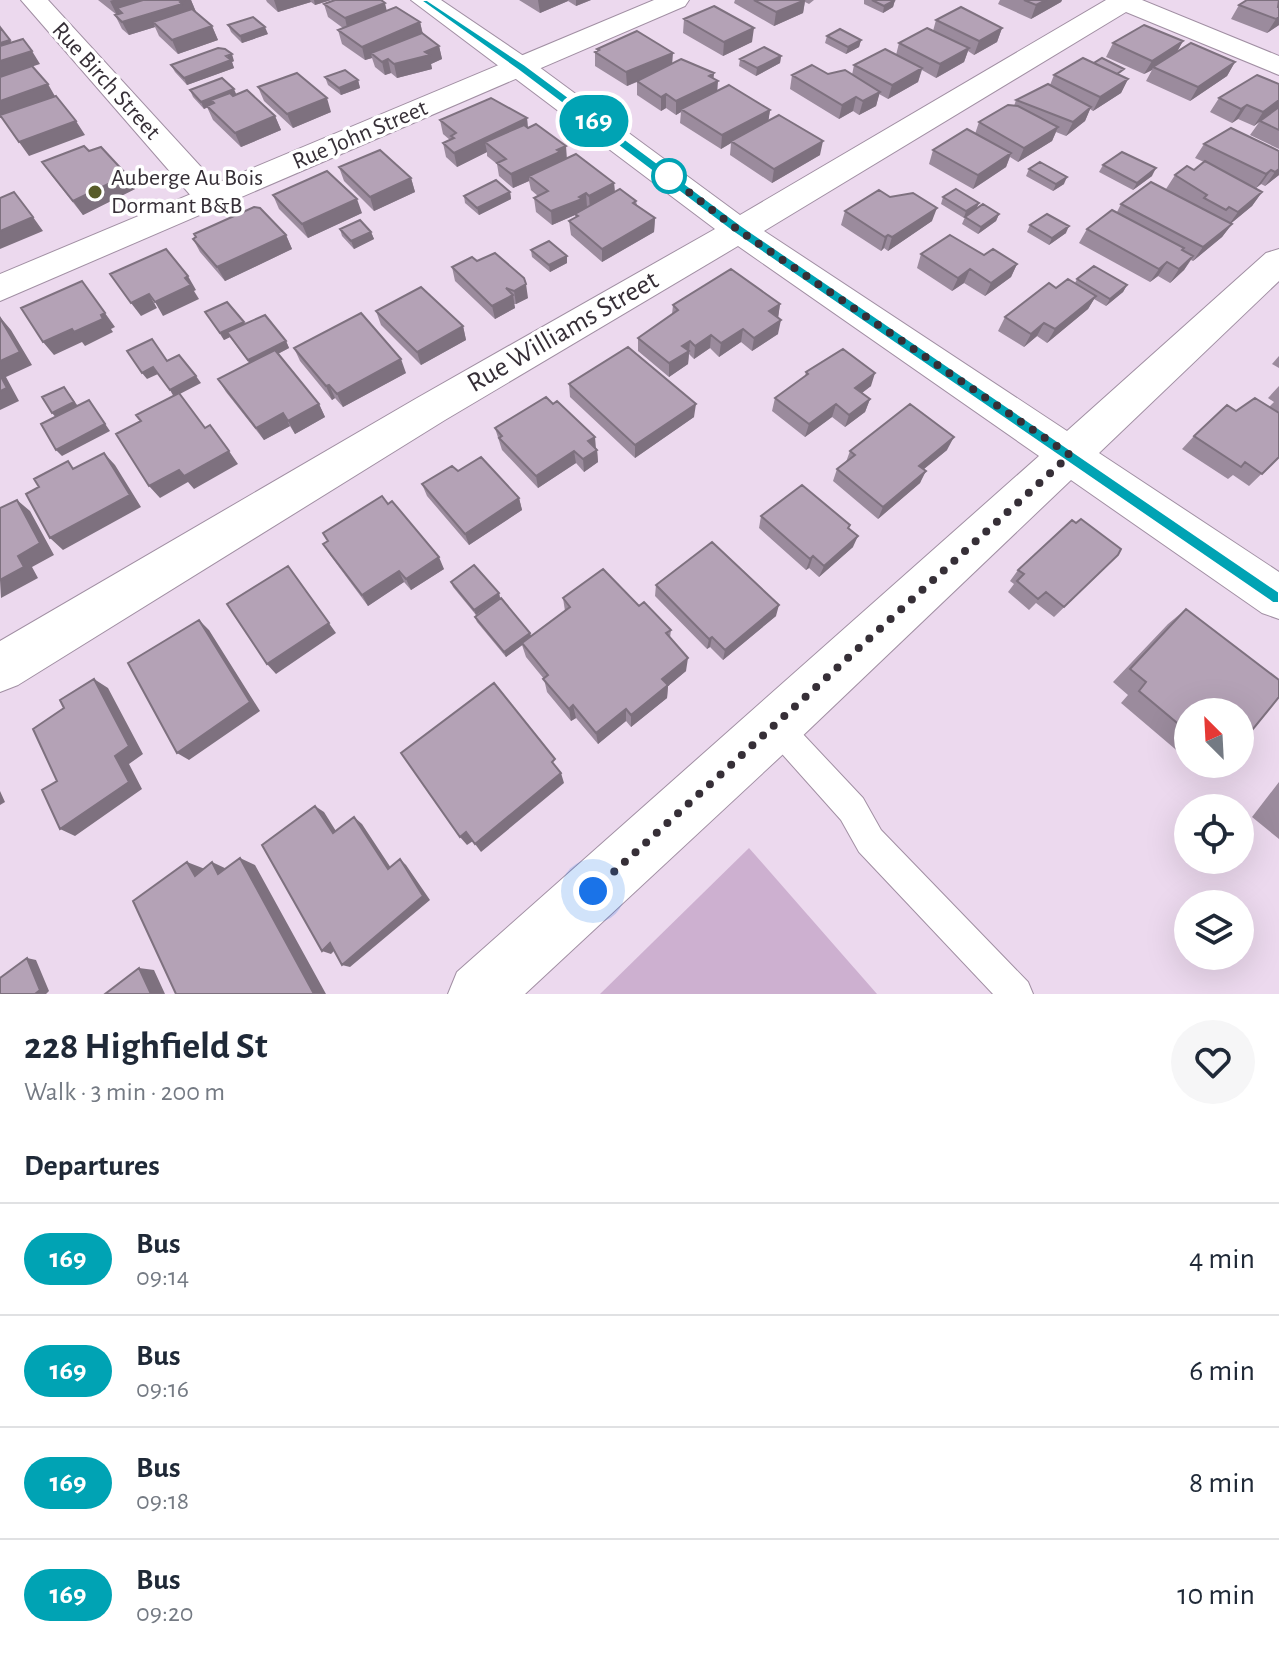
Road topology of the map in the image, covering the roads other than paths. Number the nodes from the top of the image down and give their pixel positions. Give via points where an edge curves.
1 (34, 0) edge
2 (424, 0) edge
3 (676, 0) edge
4 (1124, 1) edge
5 (1279, 66) edge
6 (521, 67) junction
7 (211, 198) junction
8 (737, 229) junction
9 (1279, 261) edge
10 (0, 288) edge
11 (1070, 455) junction
12 (1279, 598) edge
13 (0, 668) edge
14 (776, 726) junction
15 (479, 994) edge
16 (1016, 994) edge

1 - 7 street, Rue Birch Street
2 - 6 street
3 - 6 street, Rue John Street
4 - 5 street
4 - 8 street, Rue Williams Street
6 - 7 street, Rue John Street
6 - 8 street
7 - 10 street, Rue John Street
8 - 11 street
8 - 13 street, Rue Williams Street
9 - 11 street
11 - 12 street
11 - 14 street
14 - 15 street
14 - 16 lane via 852,809 870,841

